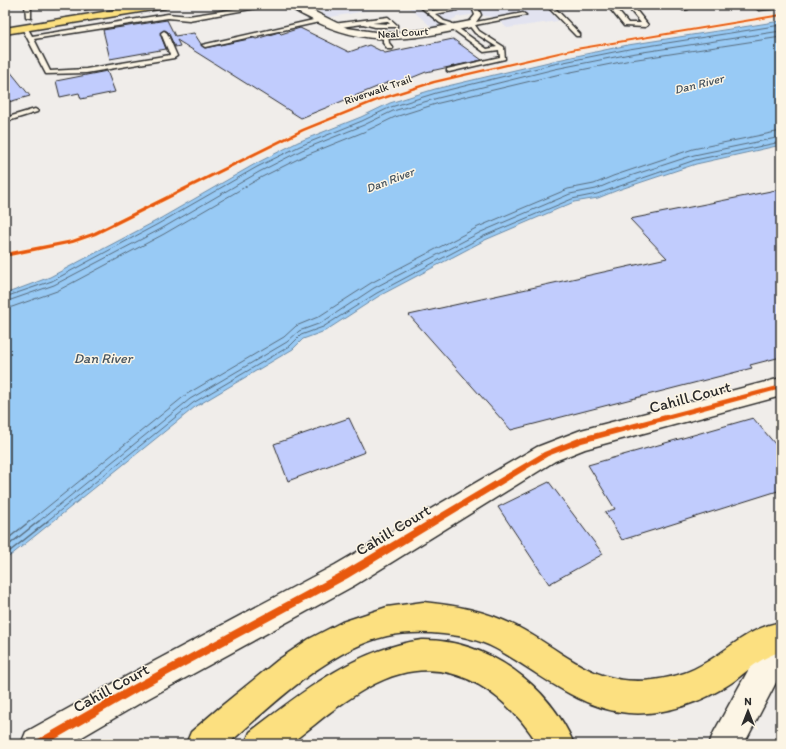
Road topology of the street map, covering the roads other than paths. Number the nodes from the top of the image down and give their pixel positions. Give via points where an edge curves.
1 (28, 5) edge
2 (105, 5) edge
3 (221, 5) edge
4 (270, 5) edge
5 (293, 5) edge
6 (421, 5) edge
7 (474, 5) edge
8 (549, 5) edge
9 (610, 5) edge
10 (629, 5) edge
11 (756, 5) edge
12 (86, 6) edge
13 (781, 6) edge
14 (165, 9) edge
15 (455, 9) dead end
16 (130, 11) junction
17 (226, 12) junction
18 (431, 13) junction
19 (524, 15) dead end
20 (97, 16) junction
21 (29, 17) junction
22 (72, 20) junction
23 (322, 20) junction
24 (5, 21) edge
25 (138, 21) junction
26 (363, 22) dead end
27 (333, 26) junction
28 (25, 28) junction
29 (453, 28) junction
30 (474, 28) junction
31 (5, 31) edge
32 (77, 31) junction
33 (164, 33) dead end
34 (463, 35) junction
35 (578, 35) dead end
36 (385, 36) junction
37 (30, 38) junction
38 (205, 45) dead end
39 (390, 48) dead end
40 (502, 48) junction
41 (449, 70) dead end
42 (35, 111) dead end
43 (5, 120) edge
44 (781, 387) edge
45 (781, 637) edge
46 (781, 642) edge
47 (38, 744) edge
48 (203, 744) edge
49 (262, 744) edge
50 (557, 744) edge
51 (726, 744) edge

1 - 21 lane
2 - 12 main road
2 - 20 main road
3 - 17 lane
4 - 17 lane
5 - 23 street, Neal Court
6 - 18 lane
7 - 30 lane via 478,15
8 - 35 lane
9 - 10 lane via 626,25 645,25
11 - 13 lane via 759,8
12 - 21 main road
14 - 16 main road
14 - 17 lane via 189,18
14 - 25 lane
15 - 18 lane
16 - 20 main road
16 - 25 lane
18 - 29 lane
19 - 30 lane
20 - 22 main road
21 - 24 main road
22 - 28 main road
22 - 32 lane
23 - 27 street, Neal Court
23 - 38 lane
25 - 32 lane
26 - 27 lane
27 - 36 street, Neal Court via 355,33
28 - 31 main road
28 - 37 lane
29 - 30 street, Neal Court
29 - 34 lane
29 - 36 street, Neal Court
30 - 34 lane
30 - 40 lane
32 - 37 lane
33 - 37 lane via 174,56 86,71 48,73
34 - 40 lane via 486,51
36 - 39 lane
40 - 41 lane via 503,58
42 - 43 lane
44 - 47 street, Cahill Court via 581,440 546,454 345,575
45 - 48 main road via 771,638 746,652 718,674 696,686 664,695 627,697 596,690 566,676 511,640 478,625 438,617 414,617 383,622 346,636 308,657
46 - 51 street
49 - 50 main road via 302,712 356,676 388,662 421,655 443,656 470,663 497,676 527,701

